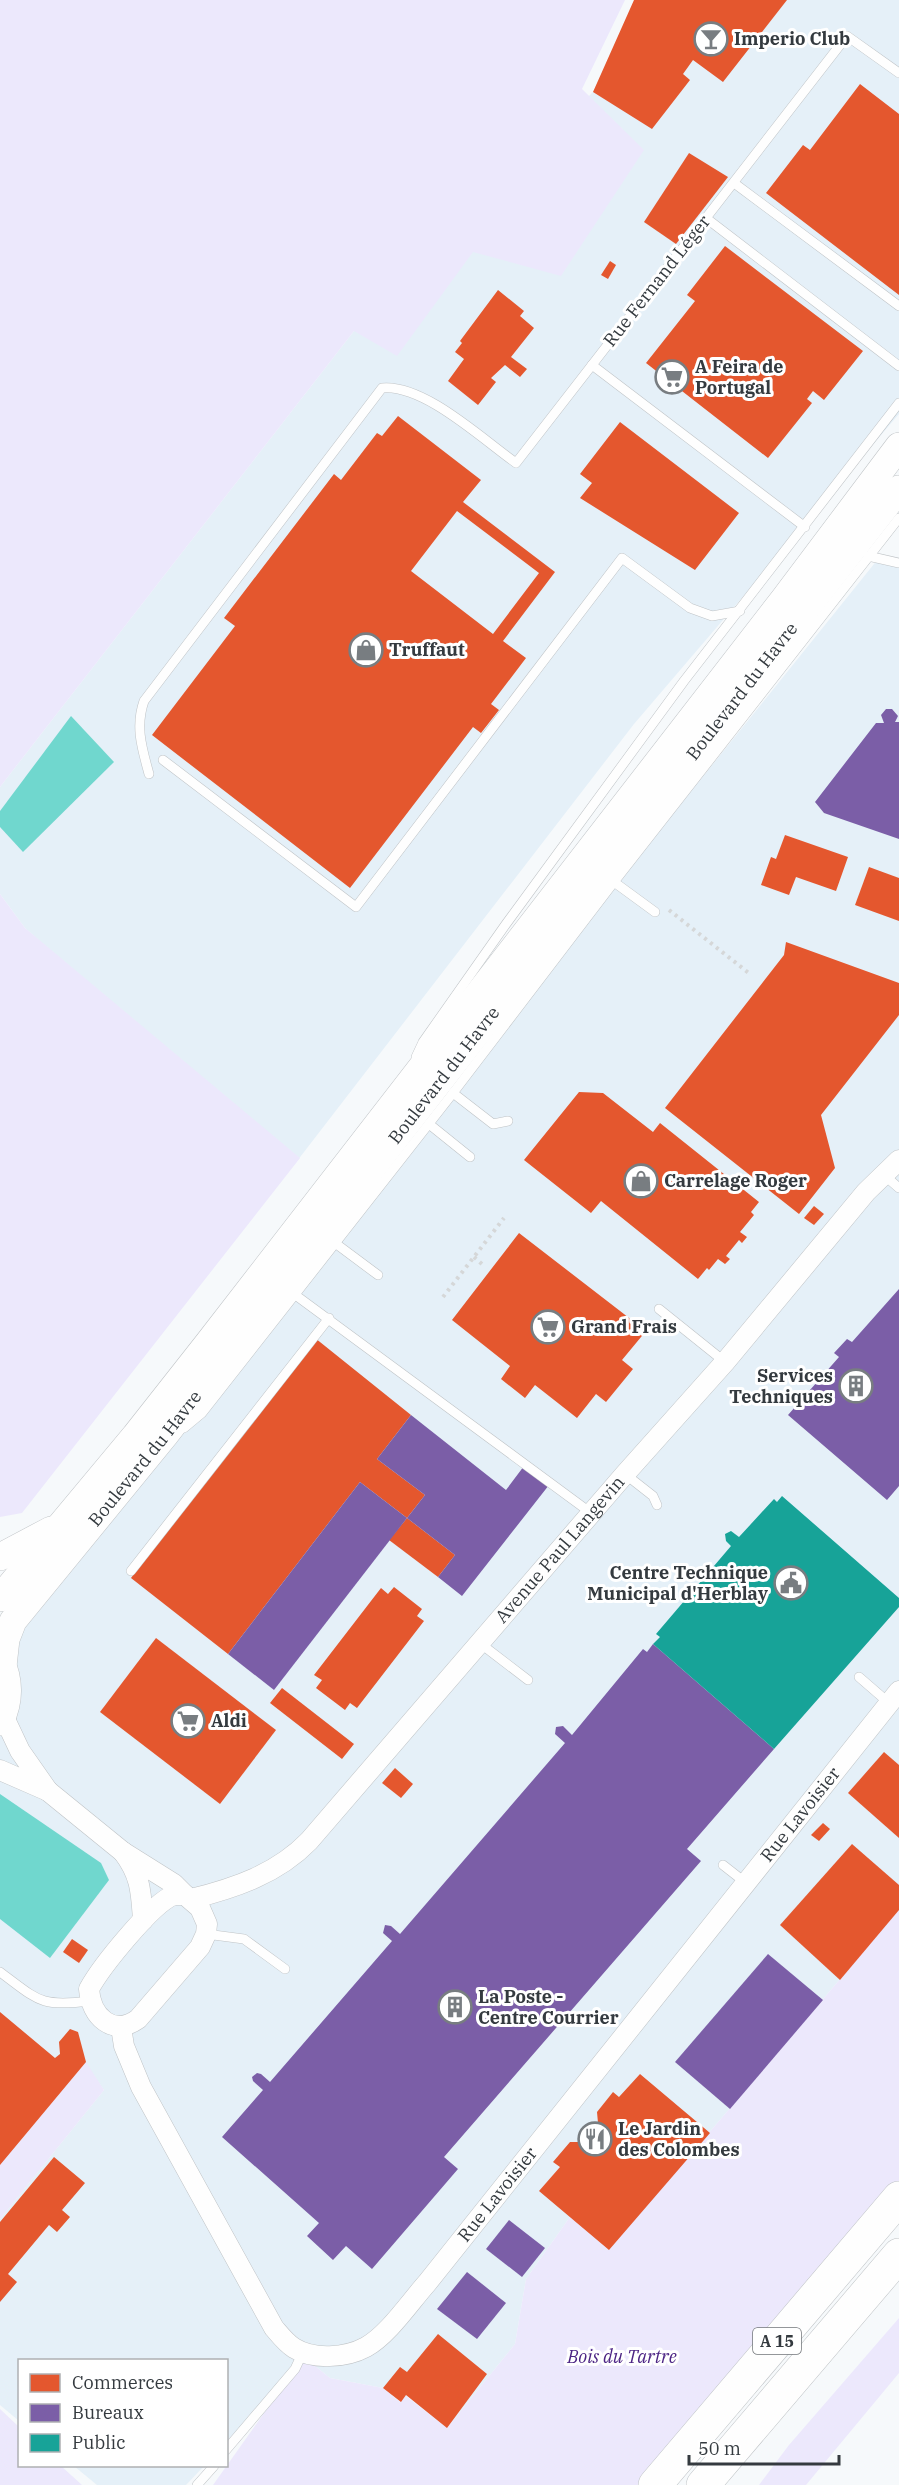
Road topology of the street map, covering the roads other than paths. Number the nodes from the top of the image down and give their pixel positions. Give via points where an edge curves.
1 (899, 73) edge
2 (734, 183) junction
3 (706, 218) junction
4 (899, 306) edge
5 (592, 365) junction
6 (899, 366) edge
7 (899, 403) edge
8 (899, 447) edge
9 (899, 489) edge
10 (899, 518) edge
11 (805, 527) junction
12 (868, 556) junction
13 (899, 563) edge
14 (740, 611) junction
15 (163, 760) dead end
16 (149, 774) dead end
17 (614, 882) junction
18 (658, 908) road end
19 (453, 1093) junction
20 (399, 1095) junction
21 (508, 1121) dead end
22 (429, 1124) junction
23 (470, 1157) dead end
24 (899, 1160) edge
25 (883, 1174) junction
26 (899, 1188) edge
27 (335, 1243) junction
28 (378, 1275) dead end
29 (294, 1294) junction
30 (659, 1309) dead end
31 (329, 1318) junction
32 (725, 1362) junction
33 (165, 1435) junction
34 (625, 1474) junction
35 (657, 1505) dead end
36 (591, 1513) junction
37 (62, 1524) junction
38 (0, 1557) edge
39 (131, 1570) dead end
40 (0, 1598) edge
41 (481, 1644) junction
42 (2, 1663) edge
43 (859, 1677) dead end
44 (528, 1680) dead end
45 (894, 1697) edge
46 (2, 1719) edge
47 (0, 1770) edge
48 (48, 1791) junction
49 (123, 1852) junction
50 (723, 1865) dead end
51 (746, 1883) junction
52 (188, 1897) junction
53 (143, 1920) junction
54 (206, 1934) junction
55 (285, 1969) dead end
56 (0, 1972) edge
57 (90, 2001) junction
58 (120, 2027) junction
59 (899, 2198) edge
60 (899, 2255) edge
61 (303, 2352) junction
62 (228, 2448) edge
63 (213, 2467) edge
64 (197, 2485) edge
65 (655, 2485) edge
66 (703, 2485) edge

1 - 2 lane, Rue Fernand Léger via 847,36
2 - 3 lane, Rue Fernand Léger
2 - 4 lane
3 - 5 lane, Rue Fernand Léger
3 - 6 lane
5 - 11 lane, Rue Fernand Léger
5 - 16 lane via 516,463 445,411 407,390 382,388 144,700 139,739
7 - 11 lane
8 - 20 main road, Boulevard du Havre
9 - 33 main road, Boulevard du Havre
10 - 12 lane
11 - 14 lane
12 - 13 lane
12 - 17 lane
14 - 15 lane via 712,616 690,608 622,558 357,907
14 - 20 lane via 499,933 423,1042
17 - 18 lane
17 - 19 lane
19 - 21 lane via 492,1124
19 - 22 lane
20 - 37 main road, Boulevard du Havre via 135,1436
22 - 23 lane
22 - 27 lane
24 - 25 street, Avenue Paul Langevin
25 - 26 lane
25 - 32 street, Avenue Paul Langevin
27 - 28 lane
27 - 29 lane
29 - 31 lane
29 - 33 lane via 202,1413 187,1427
30 - 32 lane
31 - 36 lane
31 - 39 lane
32 - 34 street, Avenue Paul Langevin
33 - 42 main road, Boulevard du Havre via 13,1621
34 - 35 lane
34 - 36 street, Avenue Paul Langevin
36 - 41 street, Avenue Paul Langevin
37 - 38 main road
37 - 40 main road, Boulevard du Havre
41 - 44 lane
41 - 52 street, Avenue Paul Langevin via 293,1857 247,1883
42 - 46 main road, Boulevard du Havre via 8,1686
43 - 45 lane
45 - 51 street, Rue Lavoisier
46 - 48 street
47 - 48 street
48 - 49 street
49 - 52 street
49 - 53 street via 139,1881
50 - 51 lane
51 - 61 street, Rue Lavoisier via 427,2283 378,2338 365,2348 331,2356
52 - 53 street, Avenue Paul Langevin via 167,1897
52 - 54 street via 204,1916
53 - 57 street, Avenue Paul Langevin via 93,1982
54 - 55 lane via 244,1939
54 - 58 street via 200,1947 138,2019
56 - 57 lane via 39,2001
57 - 58 street via 96,2014
58 - 61 street via 123,2046 141,2087 274,2328
59 - 65 highway, A 15
60 - 66 highway, A 15
61 - 62 lane via 295,2369
63 - 64 lane

